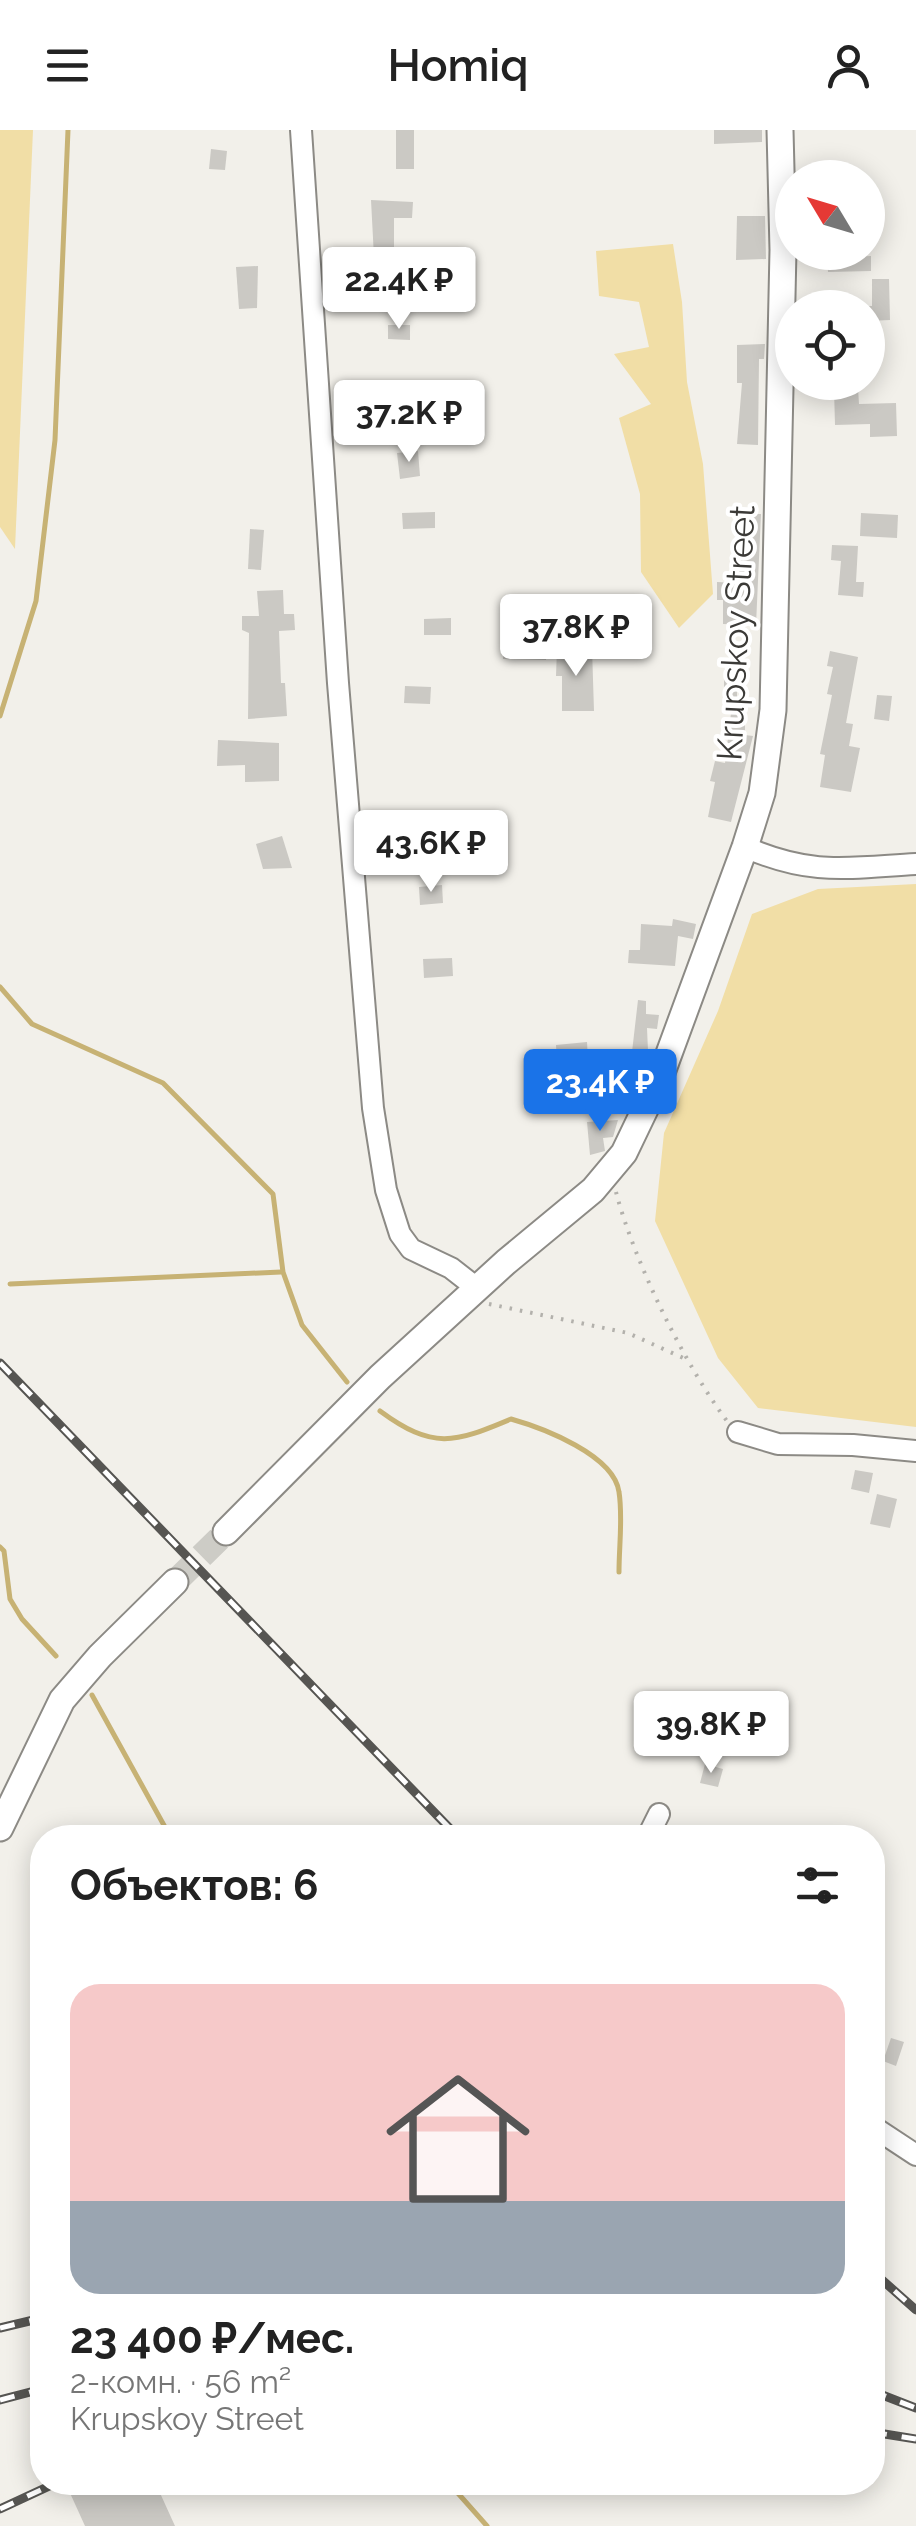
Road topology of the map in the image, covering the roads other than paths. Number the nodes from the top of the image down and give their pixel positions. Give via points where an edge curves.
1 (301, 130) edge
2 (780, 130) edge
3 (745, 847) junction
4 (916, 864) edge
5 (474, 1292) junction
6 (738, 1432) road end
7 (916, 1451) edge
8 (226, 1532) tunnel mouth
9 (175, 1582) tunnel mouth
10 (660, 1814) dead end
11 (654, 1825) edge
12 (0, 1828) edge
13 (885, 2135) edge
14 (916, 2155) edge

1 - 5 street via 375,1124 400,1234 411,1249 450,1268
2 - 3 street, Krupskoy Street via 773,710 762,793
3 - 4 street via 802,868
3 - 5 street, Krupskoy Street via 660,1078 611,1173
5 - 8 street, Krupskoy Street
6 - 7 street via 778,1444
9 - 12 street via 62,1700
10 - 11 street
13 - 14 street

